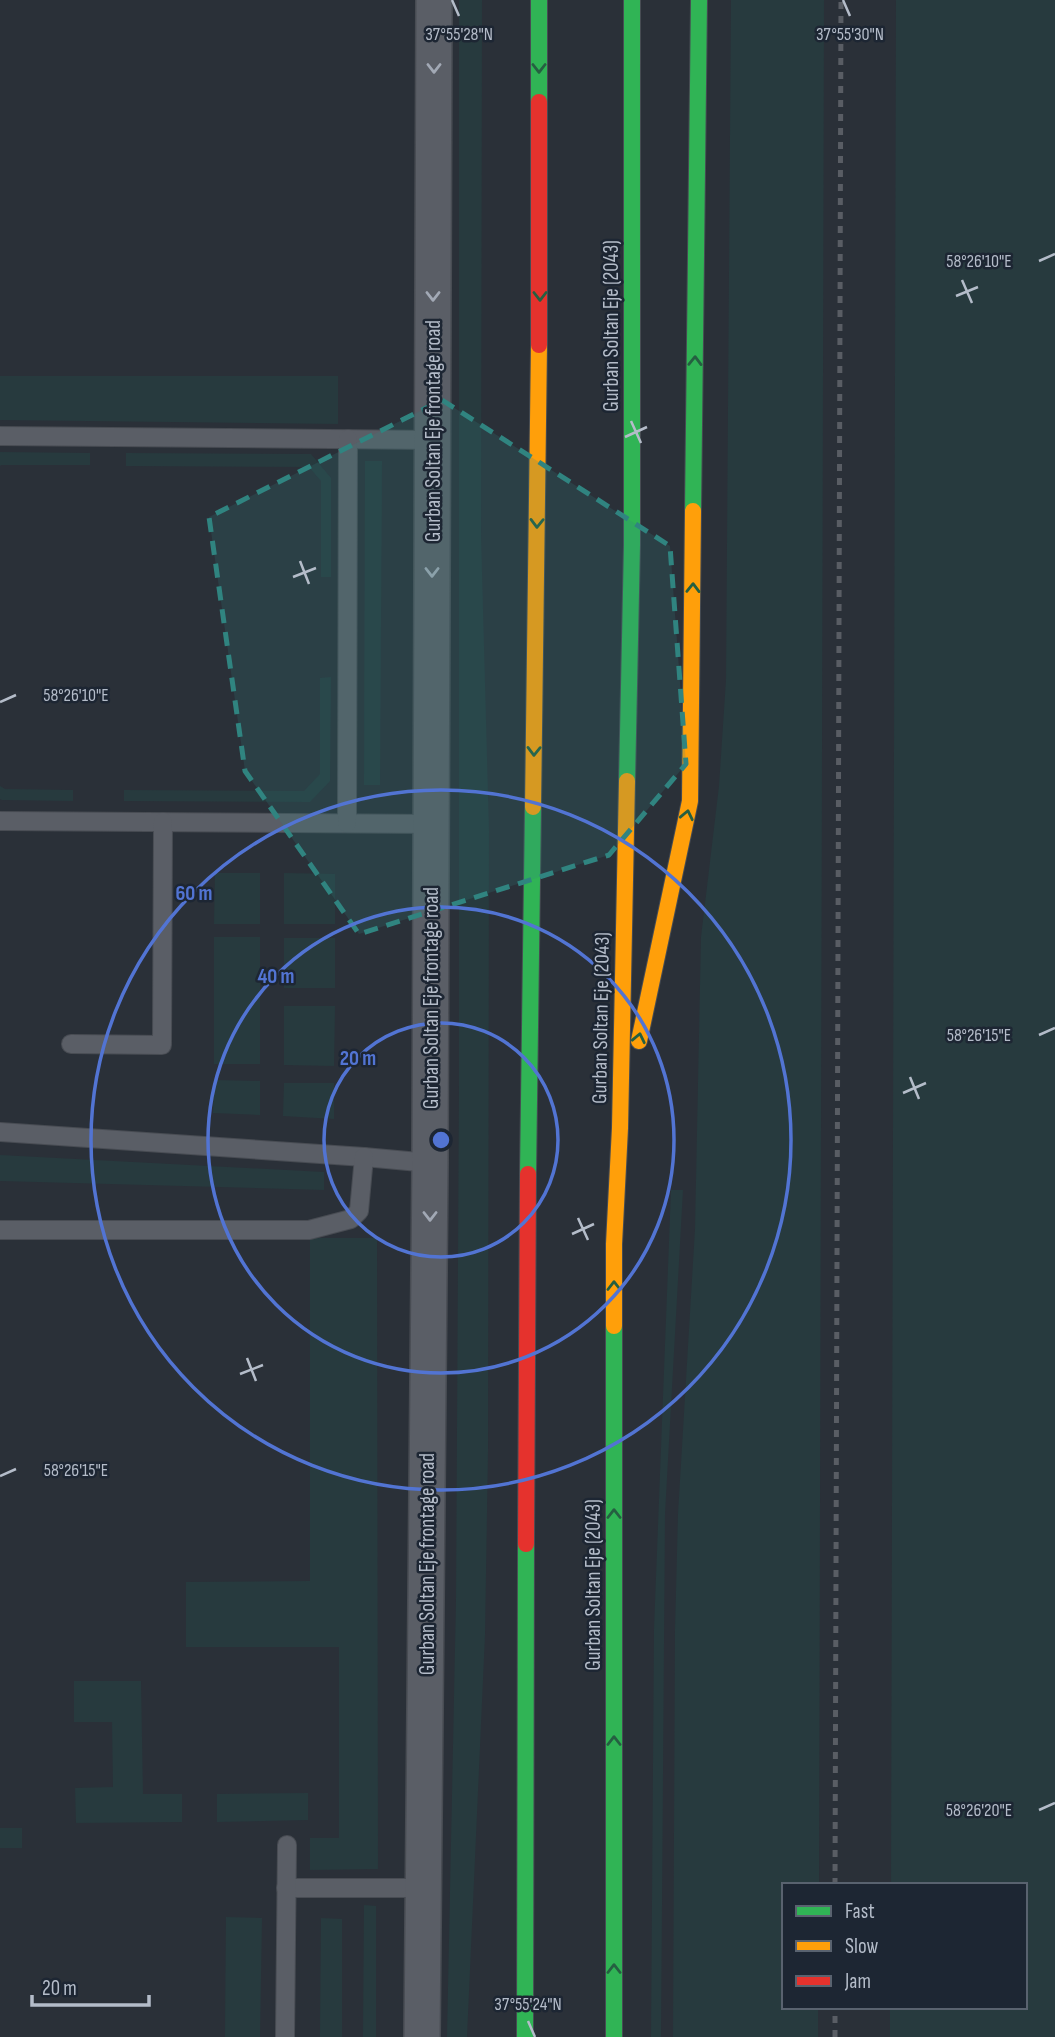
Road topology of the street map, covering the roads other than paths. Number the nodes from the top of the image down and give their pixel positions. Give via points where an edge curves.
1 (434, 0) edge
2 (539, 0) edge
3 (632, 0) edge
4 (699, 0) edge
5 (0, 436) edge
6 (348, 439) junction
7 (433, 440) junction
8 (0, 821) edge
9 (163, 822) junction
10 (347, 823) junction
11 (432, 824) junction
12 (71, 1044) dead end
13 (620, 1128) junction
14 (0, 1132) edge
15 (365, 1157) junction
16 (430, 1163) junction
17 (0, 1230) edge
18 (287, 1844) dead end
19 (286, 1888) junction
20 (424, 1888) junction
21 (285, 2037) edge
22 (422, 2037) edge
23 (525, 2037) edge
24 (614, 2037) edge

1 -> 7 street, Gurban Soltan Eje frontage road
2 -> 23 highway
3 - 13 highway, Gurban Soltan Eje (2043) via 632,545
13 -> 4 highway via 690,802
5 - 6 lane
6 - 7 lane
6 - 10 lane
7 -> 11 street, Gurban Soltan Eje frontage road
8 - 9 lane
9 - 10 lane
9 - 12 lane via 162,1045
10 - 11 lane
11 - 16 street, Gurban Soltan Eje frontage road
24 -> 13 highway, Gurban Soltan Eje (2043) via 614,1244
14 - 15 lane
15 - 16 lane
15 - 17 lane via 359,1211 351,1219 309,1230
16 -> 20 street, Gurban Soltan Eje frontage road
18 - 19 lane
19 - 20 lane
19 - 21 lane
20 - 22 street, Gurban Soltan Eje frontage road

